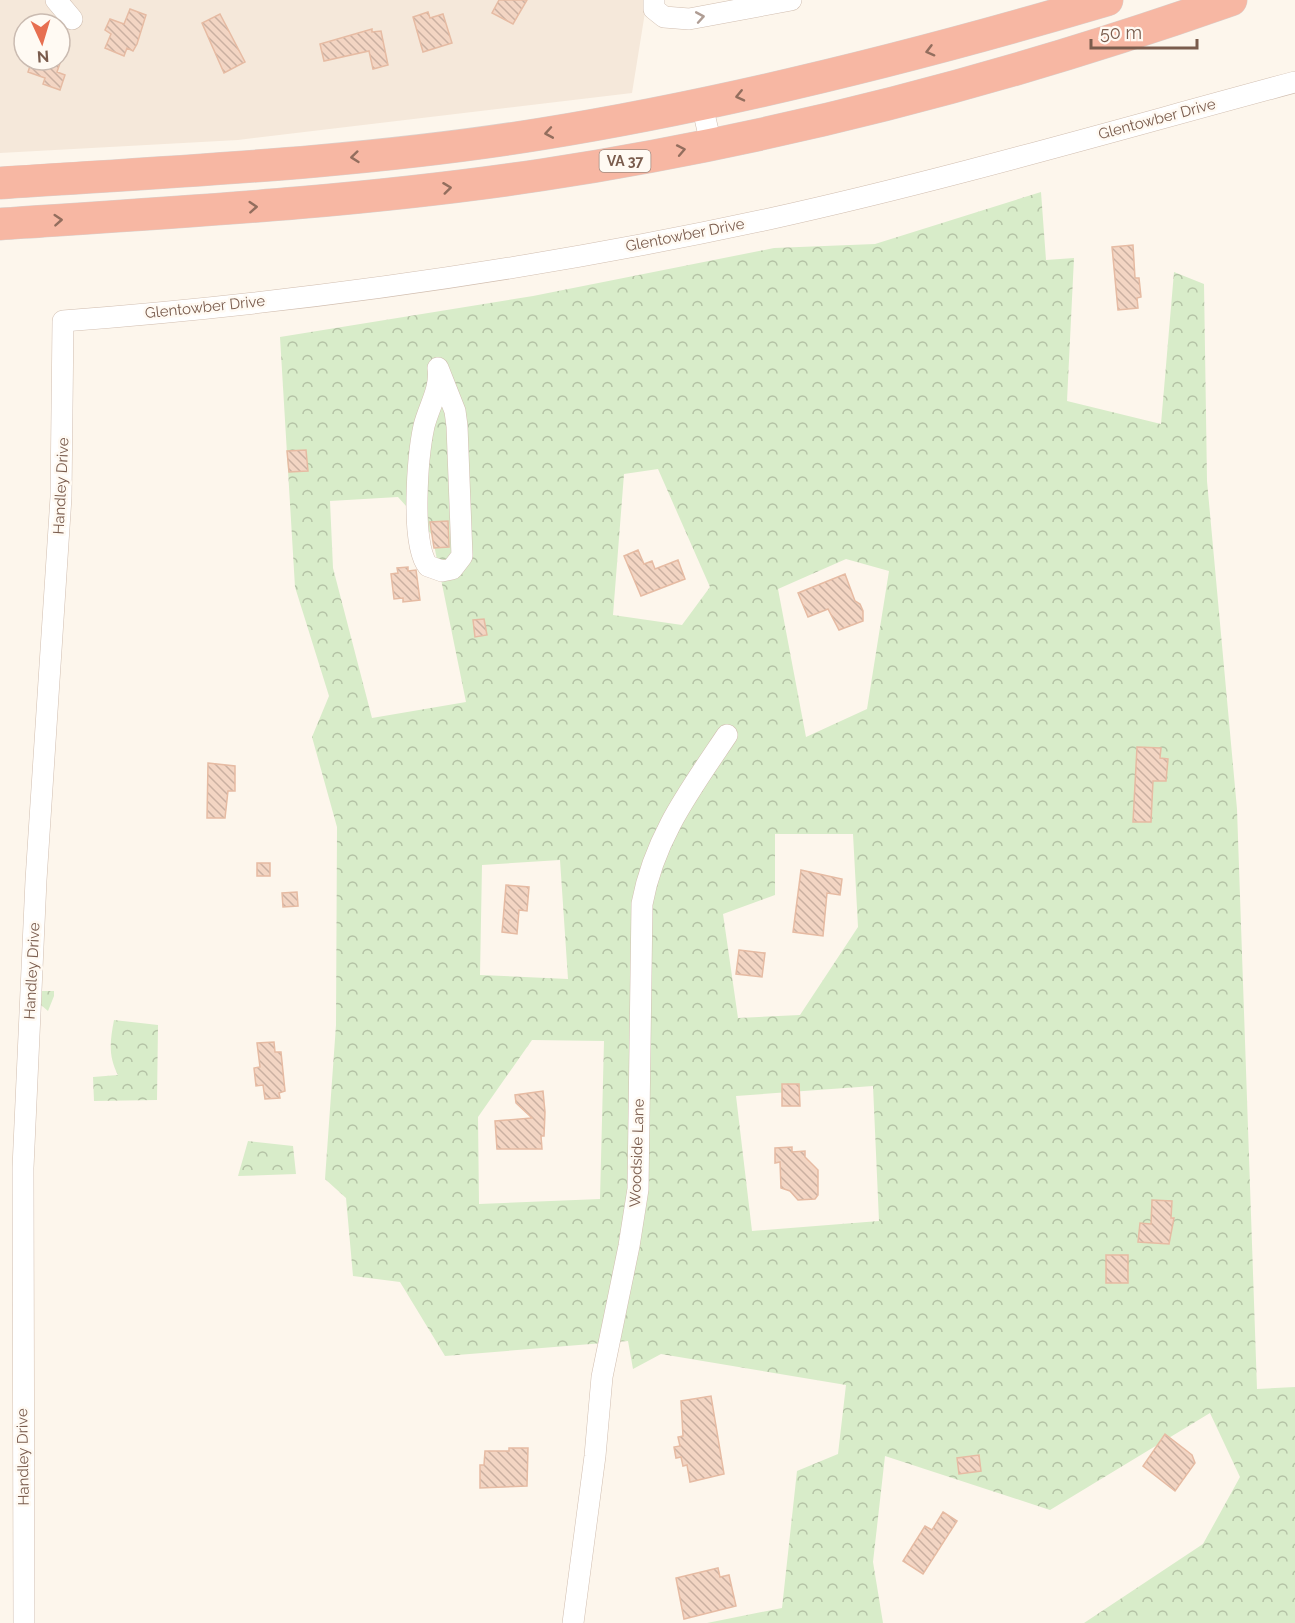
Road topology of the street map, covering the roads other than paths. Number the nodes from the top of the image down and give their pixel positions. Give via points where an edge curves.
1 (56, 0) edge
2 (654, 0) edge
3 (791, 0) edge
4 (1089, 0) edge
5 (1107, 0) edge
6 (1231, 0) edge
7 (66, 12) edge
8 (974, 39) junction
9 (1295, 82) edge
10 (702, 105) junction
11 (711, 144) junction
12 (0, 183) edge
13 (0, 224) edge
14 (63, 321) joint
15 (439, 376) joint
16 (727, 735) dead end
17 (24, 1623) edge
18 (573, 1623) edge

1 - 7 street
2 -> 3 street via 654,9 664,17 689,19
4 - 8 highway
5 - 8 highway
6 - 11 highway, VA 37 via 1001,75 905,101
8 -> 10 highway
9 - 14 street, Glentowber Drive via 898,189 655,241 354,289
10 - 11 street
10 -> 12 highway via 538,135 412,151
13 -> 11 highway, VA 37 via 402,193 540,175
14 - 17 street, Handley Drive via 61,497 36,880 23,1168
15 - 15 street via 438,368 457,426 462,556 452,569 442,571 428,566 420,551 417,476 423,432
16 - 18 street, Woodside Lane via 666,829 654,853 642,904 638,1189 602,1377 596,1456

